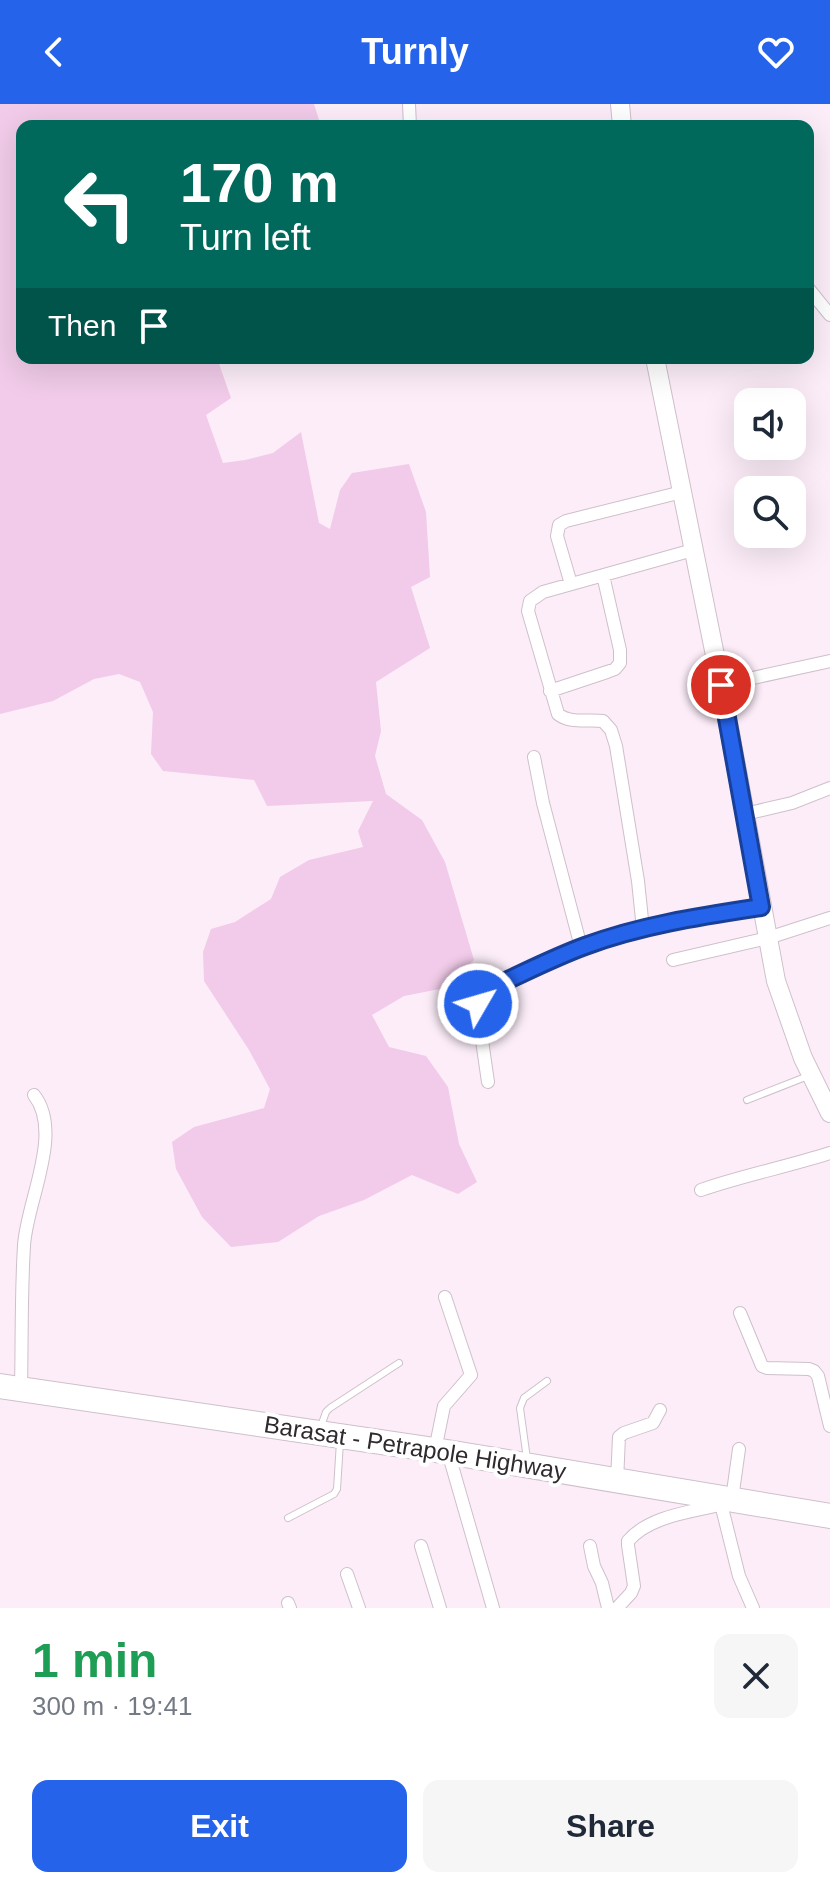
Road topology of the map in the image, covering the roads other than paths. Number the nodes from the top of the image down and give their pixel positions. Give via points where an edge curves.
1 (814, 295) edge
2 (830, 315) edge
3 (656, 364) edge
4 (682, 492) junction
5 (693, 550) junction
6 (603, 575) junction
7 (571, 584) junction
8 (830, 661) edge
9 (721, 685) junction
10 (550, 691) junction
11 (534, 757) dead end
12 (830, 788) edge
13 (745, 814) junction
14 (761, 907) junction
15 (830, 918) edge
16 (643, 929) junction
17 (768, 938) junction
18 (581, 947) junction
19 (673, 960) dead end
20 (811, 1075) junction
21 (488, 1082) dead end
22 (34, 1095) dead end
23 (747, 1100) dead end
24 (830, 1113) edge
25 (830, 1153) edge
26 (701, 1190) dead end
27 (445, 1297) dead end
28 (740, 1313) dead end
29 (399, 1363) dead end
30 (547, 1381) dead end
31 (10, 1387) edge
32 (660, 1410) dead end
33 (830, 1426) edge
34 (330, 1434) junction
35 (739, 1449) dead end
36 (441, 1451) junction
37 (529, 1466) junction
38 (617, 1481) junction
39 (730, 1501) junction
40 (830, 1516) edge
41 (288, 1518) dead end
42 (421, 1546) dead end
43 (590, 1546) dead end
44 (347, 1574) dead end
45 (613, 1607) edge
46 (359, 1608) edge
47 (440, 1608) edge
48 (493, 1608) edge
49 (753, 1608) edge

1 - 2 street
3 - 4 street
4 - 5 street
4 - 7 street via 559,525 557,536
5 - 6 street
5 - 9 street
6 - 7 street
6 - 10 street via 620,663
7 - 10 street via 536,596 528,611
8 - 9 street
9 - 13 street
10 - 16 street via 562,718 603,721 611,730
11 - 18 street
12 - 13 street
13 - 14 street
14 - 16 street
14 - 17 street
15 - 17 street
16 - 18 street
17 - 19 street
17 - 20 street via 776,981
18 - 21 street via 482,996 478,1013
20 - 23 lane
20 - 24 street
22 - 31 street via 45,1124 41,1169 24,1241
25 - 26 street
27 - 36 street via 471,1375 444,1406
28 - 33 street via 762,1366 809,1369 818,1376
29 - 34 lane via 326,1412
30 - 37 lane via 524,1398 520,1408
31 - 34 highway, Barasat - Petrapole Highway
32 - 38 street via 653,1423 619,1437
34 - 36 highway, Barasat - Petrapole Highway
34 - 41 lane via 337,1489
35 - 39 street
36 - 37 highway, Barasat - Petrapole Highway
36 - 48 street
37 - 38 highway, Barasat - Petrapole Highway
38 - 39 highway, Barasat - Petrapole Highway
39 - 40 highway, Barasat - Petrapole Highway
39 - 45 street via 660,1520 632,1536 628,1545 634,1586
39 - 49 street via 739,1576
42 - 47 street
43 - 45 street
44 - 46 street

